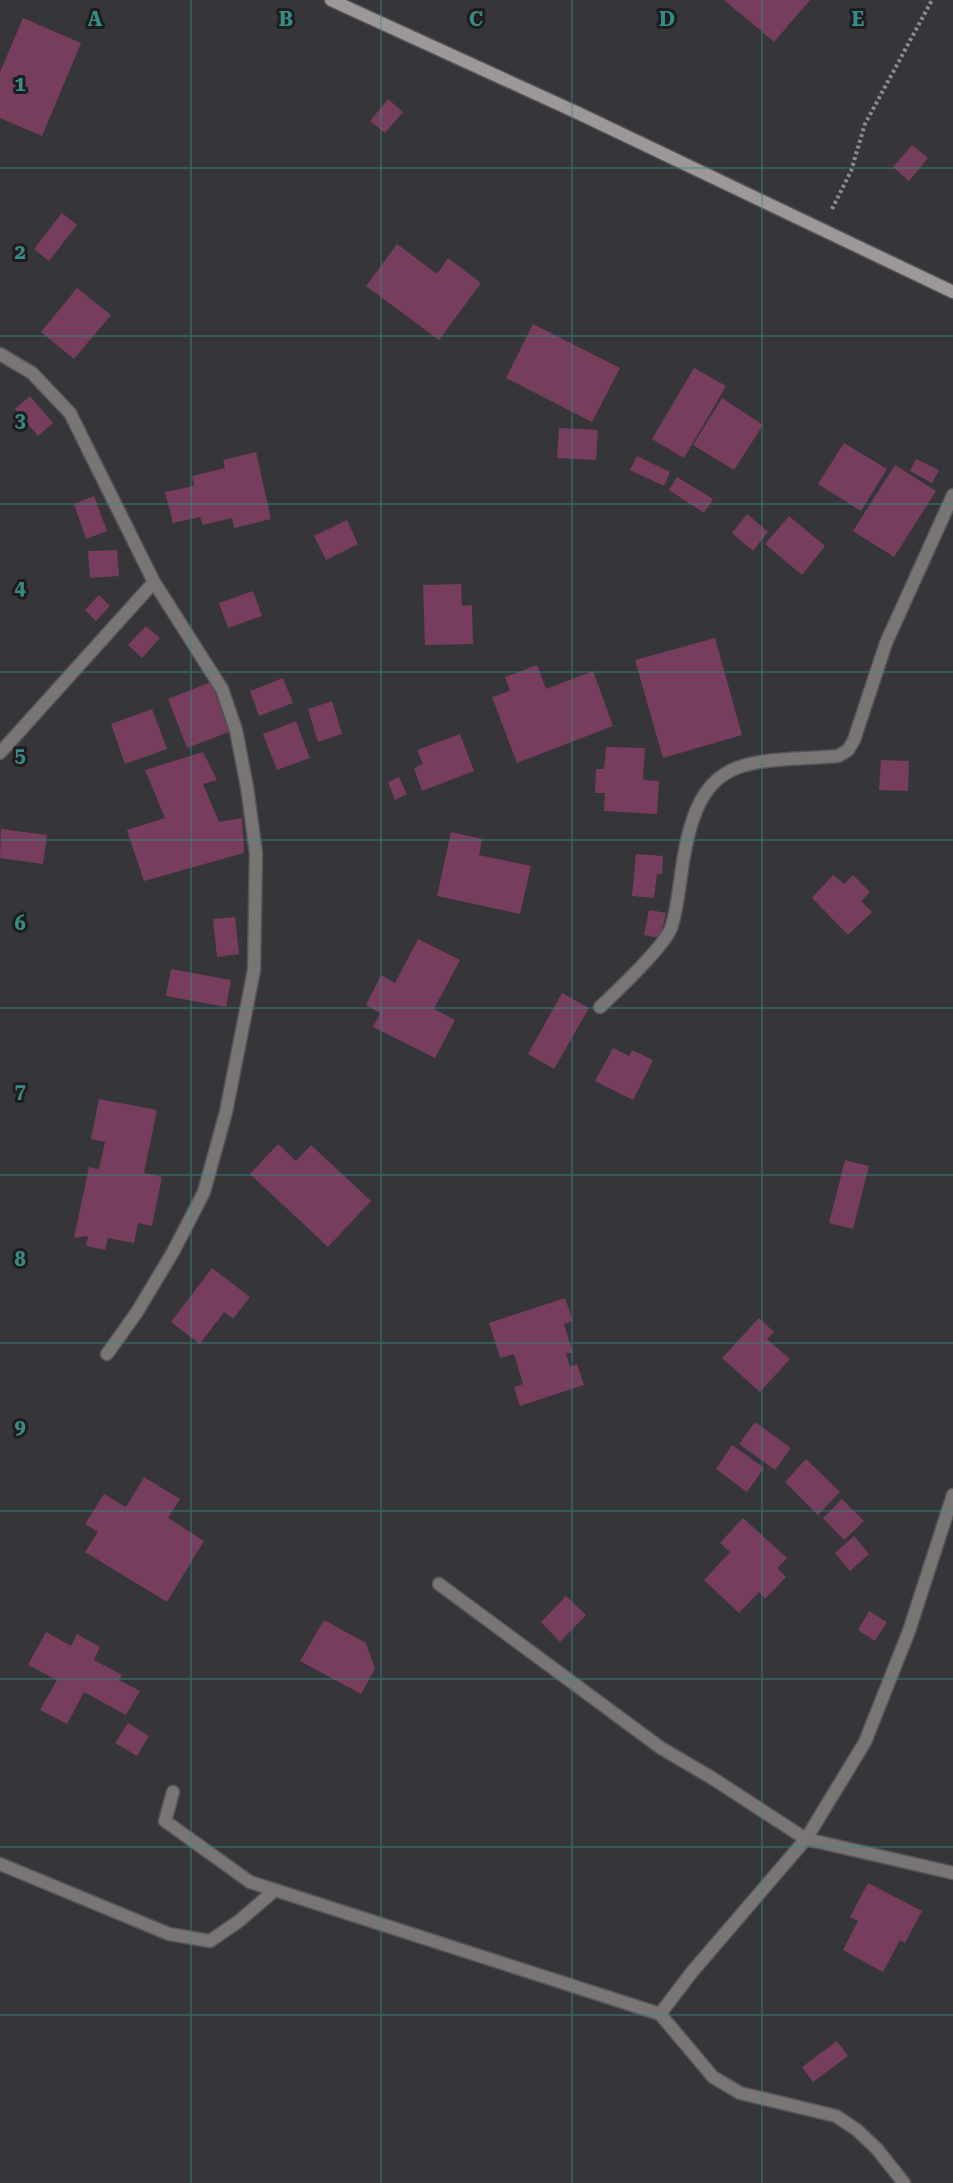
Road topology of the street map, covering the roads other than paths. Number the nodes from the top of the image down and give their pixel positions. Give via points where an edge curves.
1 (332, 0) edge
2 (953, 292) edge
3 (0, 354) edge
4 (953, 495) edge
5 (154, 582) junction
6 (0, 753) edge
7 (600, 1007) dead end
8 (107, 1354) dead end
9 (953, 1495) edge
10 (439, 1584) dead end
11 (173, 1792) dead end
12 (806, 1839) junction
13 (0, 1864) edge
14 (953, 1873) edge
15 (275, 1890) junction
16 (660, 2014) junction
17 (904, 2183) edge

1 - 2 main road
3 - 5 street via 32,373 70,413
4 - 7 street via 886,644 848,750 838,756 748,763 722,774 703,794 688,830 671,929
5 - 6 street
5 - 8 street via 222,689 236,730 256,853 254,970 226,1112 204,1191 173,1252
9 - 12 street via 909,1630 865,1742
10 - 12 street via 660,1748
11 - 15 street via 165,1821 250,1882
12 - 14 street
12 - 16 street
13 - 15 street via 169,1934 210,1941
15 - 16 street
16 - 17 street via 713,2077 740,2092 836,2116 870,2143

